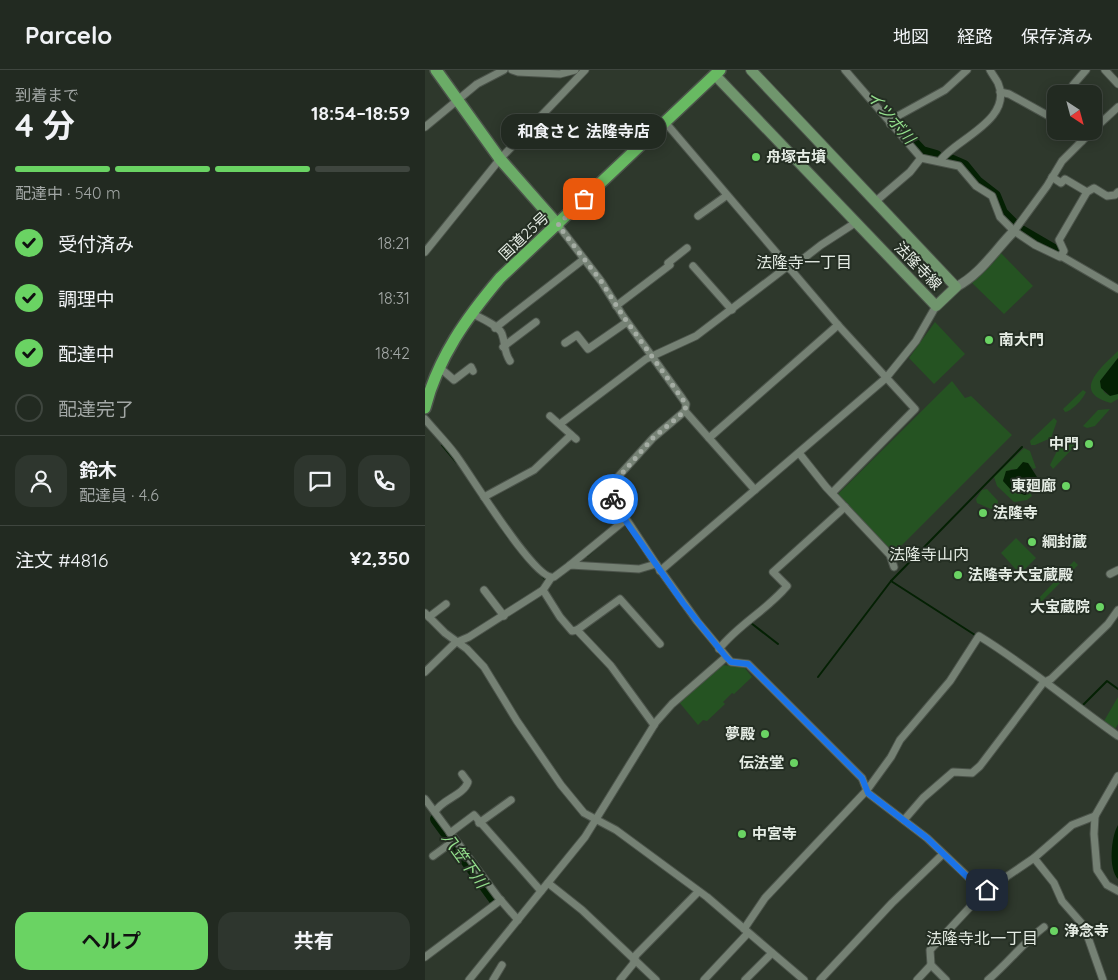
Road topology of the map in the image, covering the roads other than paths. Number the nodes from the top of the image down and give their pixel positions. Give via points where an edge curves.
1 (436, 70) edge
2 (504, 70) edge
3 (512, 70) edge
4 (575, 70) edge
5 (585, 70) edge
6 (751, 70) edge
7 (967, 70) edge
8 (989, 70) edge
9 (1086, 70) edge
10 (1105, 70) edge
11 (850, 71) edge
12 (717, 72) edge
13 (1118, 84) edge
14 (1074, 85) edge
15 (1001, 92) junction
16 (458, 100) junction
17 (1118, 106) edge
18 (1047, 115) edge
19 (1103, 120) edge
20 (665, 122) junction
21 (892, 122) junction
22 (425, 127) edge
23 (1082, 141) edge
24 (921, 158) junction
25 (500, 159) junction
26 (940, 161) junction
27 (1052, 177) junction
28 (1087, 192) junction
29 (1118, 192) edge
30 (726, 196) junction
31 (876, 201) junction
32 (698, 216) dead end
33 (855, 223) junction
34 (558, 225) junction
35 (1014, 230) junction
36 (687, 248) dead end
37 (425, 252) edge
38 (1061, 256) junction
39 (584, 258) junction
40 (693, 266) dead end
41 (789, 268) junction
42 (956, 287) junction
43 (1118, 289) edge
44 (616, 306) junction
45 (936, 306) junction
46 (732, 310) junction
47 (471, 313) junction
48 (536, 322) dead end
49 (627, 322) junction
50 (838, 325) junction
51 (495, 328) junction
52 (565, 343) dead end
53 (503, 346) junction
54 (651, 357) junction
55 (510, 361) dead end
56 (439, 368) junction
57 (473, 371) dead end
58 (886, 378) junction
59 (425, 408) edge
60 (685, 411) junction
61 (550, 416) dead end
62 (425, 419) edge
63 (560, 424) junction
64 (709, 438) junction
65 (799, 453) junction
66 (755, 490) junction
67 (832, 494) junction
68 (484, 497) junction
69 (845, 507) junction
70 (625, 520) junction
71 (656, 564) junction
72 (570, 565) junction
73 (893, 567) dead end
74 (662, 570) junction
75 (1118, 570) edge
76 (1110, 574) dead end
77 (551, 578) junction
78 (484, 590) dead end
79 (543, 590) junction
80 (446, 604) dead end
81 (1118, 610) edge
82 (427, 615) edge
83 (504, 616) junction
84 (577, 630) junction
85 (459, 642) junction
86 (660, 644) dead end
87 (720, 648) junction
88 (726, 657) junction
89 (425, 672) edge
90 (1046, 680) junction
91 (654, 725) junction
92 (1118, 736) edge
93 (462, 774) dead end
94 (1118, 776) edge
95 (867, 790) junction
96 (425, 799) edge
97 (511, 800) dead end
98 (435, 812) junction
99 (1095, 816) junction
100 (596, 819) junction
101 (904, 820) junction
102 (479, 823) junction
103 (450, 833) junction
104 (453, 842) junction
105 (943, 854) junction
106 (433, 856) dead end
107 (1034, 858) junction
108 (547, 883) junction
109 (541, 891) junction
110 (1118, 891) edge
111 (698, 892) junction
112 (983, 892) junction
113 (501, 900) junction
114 (518, 920) junction
115 (1044, 926) dead end
116 (746, 931) junction
117 (772, 952) junction
118 (425, 957) edge
119 (635, 959) junction
120 (502, 965) dead end
121 (931, 965) junction
122 (469, 980) edge
123 (493, 980) edge
124 (620, 980) edge
125 (656, 980) edge
126 (704, 980) edge
127 (745, 980) edge
128 (804, 980) edge
129 (819, 980) edge
130 (917, 980) edge
131 (946, 980) edge
132 (988, 980) edge
133 (1103, 980) edge

1 - 16 main road
2 - 16 street via 477,84
3 - 4 street via 560,74
5 - 25 street
6 - 31 main road, 法隆寺線
7 - 21 street via 945,90
8 - 15 street
9 - 14 street
10 - 13 street
11 - 21 street
12 - 20 highway, 国道25号
12 - 33 main road, 法隆寺線
15 - 18 street
15 - 26 street via 990,119
16 - 22 street
16 - 25 main road
17 - 19 street
20 - 30 street
20 - 34 highway, 国道25号
21 - 24 street
23 - 27 street via 1062,161
24 - 26 street
24 - 31 street via 910,172
25 - 34 main road
25 - 37 street
26 - 35 street via 959,166 976,186 992,196 1000,217
27 - 28 street via 1061,183 1065,179
27 - 35 street
28 - 29 street via 1094,188 1107,196
28 - 38 street via 1059,240 1064,250
30 - 32 street
30 - 41 street
31 - 42 main road, 法隆寺線
33 - 41 street
33 - 45 main road, 法隆寺線
34 - 39 street
34 - 47 highway, 国道25号 via 500,278
35 - 38 street via 1035,245
35 - 42 street via 986,264 968,281
36 - 44 street
38 - 43 street
39 - 44 street
39 - 51 street
40 - 46 street via 698,277
41 - 46 street via 749,294
41 - 50 street
42 - 45 main road, 法隆寺線
44 - 49 street
45 - 58 street via 916,341
46 - 54 street via 696,336
47 - 51 street
47 - 56 highway, 国道25号
48 - 53 street
49 - 52 street via 589,349 577,335
49 - 54 street
50 - 58 street
50 - 64 street
51 - 53 street via 501,333
53 - 55 street
54 - 60 street via 686,404
54 - 63 street
56 - 57 street via 454,380 471,368
56 - 59 highway, 国道25号
58 - 65 street
58 - 67 street via 915,409
60 - 64 street
60 - 70 street via 653,438 617,479 625,488 611,496
61 - 63 street
62 - 68 street via 455,454
63 - 68 street via 574,437 534,470
64 - 66 street
65 - 66 street
65 - 67 street
66 - 74 street
67 - 69 street
68 - 77 street via 531,560 545,576
69 - 73 street via 890,554
69 - 87 street via 773,572 787,586
70 - 71 street
70 - 72 street
71 - 72 street via 639,568
71 - 74 street
72 - 77 street
74 - 87 street
75 - 76 street
77 - 79 street
78 - 83 street
79 - 83 street
79 - 84 street via 567,627
80 - 82 street
81 - 90 street via 1108,624
82 - 85 street
83 - 85 street
84 - 86 street via 619,599
84 - 91 street via 611,666
85 - 89 street
85 - 100 street via 484,667 509,711 569,796 585,813
87 - 88 street
88 - 91 street via 672,704
88 - 95 street via 731,662 748,664 862,778
90 - 92 street
90 - 95 street via 979,636 950,681 899,740
90 - 101 street via 980,766 972,773 953,772
91 - 100 street
93 - 98 street via 468,782 466,788 441,804
94 - 99 street
95 - 101 street
95 - 116 street via 765,898
96 - 98 street
97 - 102 street
98 - 103 street
99 - 107 street via 1072,825
99 - 110 street via 1097,870 1107,885
100 - 108 street
100 - 111 street via 616,830
101 - 105 street
102 - 103 street via 474,815
102 - 109 street
103 - 104 street
104 - 106 street
104 - 113 street
105 - 112 street
105 - 129 street
107 - 112 street
107 - 133 street via 1054,883 1060,898 1084,926
108 - 109 street
108 - 119 street
109 - 114 street
111 - 116 street
111 - 119 street via 665,923
112 - 121 street via 930,950
113 - 114 street
113 - 118 street
114 - 122 street
115 - 132 street
116 - 117 street
116 - 126 street
117 - 127 street
117 - 128 street
119 - 124 street
119 - 125 street
120 - 123 street
121 - 130 street
121 - 131 street

